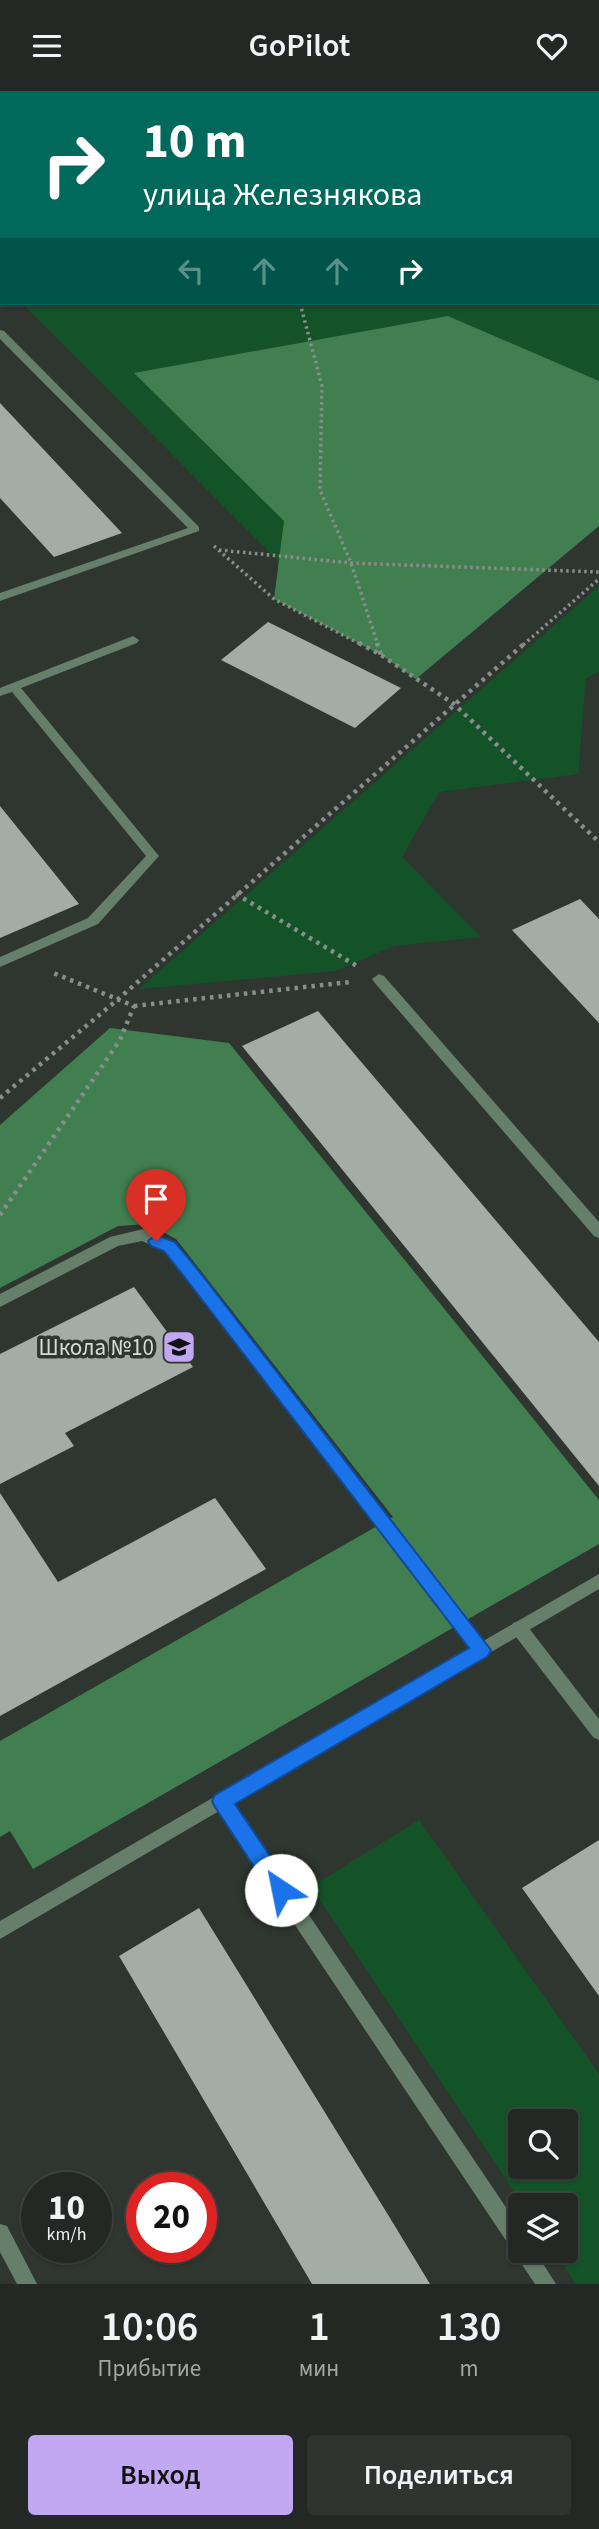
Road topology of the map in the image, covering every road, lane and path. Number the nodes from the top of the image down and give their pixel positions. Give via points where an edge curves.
1 (301, 305) edge
2 (0, 333) edge
3 (195, 529) junction
4 (218, 550) junction
5 (351, 563) junction
6 (599, 572) edge
7 (599, 579) edge
8 (0, 597) edge
9 (134, 640) dead end
10 (381, 655) junction
11 (14, 687) junction
12 (0, 692) edge
13 (454, 704) junction
14 (599, 842) edge
15 (236, 894) junction
16 (14, 956) junction
17 (0, 962) edge
18 (379, 979) junction
19 (116, 1000) junction
20 (134, 1006) junction
21 (0, 1098) edge
22 (0, 1215) edge
23 (599, 1231) edge
24 (0, 1301) edge
25 (599, 1581) edge
26 (519, 1628) junction
27 (481, 1650) junction
28 (599, 1731) edge
29 (222, 1801) junction
30 (0, 1931) edge
31 (508, 2227) edge
32 (0, 2234) edge
33 (531, 2263) edge
34 (27, 2284) edge
35 (546, 2284) edge

1 - 5 path via 322,386 320,490
2 - 3 street
3 - 4 path
3 - 8 street
4 - 5 path
4 - 10 path via 274,599
5 - 6 path
5 - 10 path
7 - 13 path
9 - 11 street
10 - 13 path
11 - 12 street
11 - 16 street via 153,856 93,921
13 - 14 path
13 - 15 path
15 - 18 path
15 - 19 path
16 - 17 street
16 - 19 path
18 - 20 path
18 - 23 street
19 - 20 path
19 - 21 path
20 - 22 path via 120,1040
24 - 27 street via 115,1241 144,1235 170,1247
25 - 26 street
26 - 27 street
26 - 28 street
27 - 29 street
29 - 30 street
29 - 31 street
32 - 34 street
33 - 35 street

